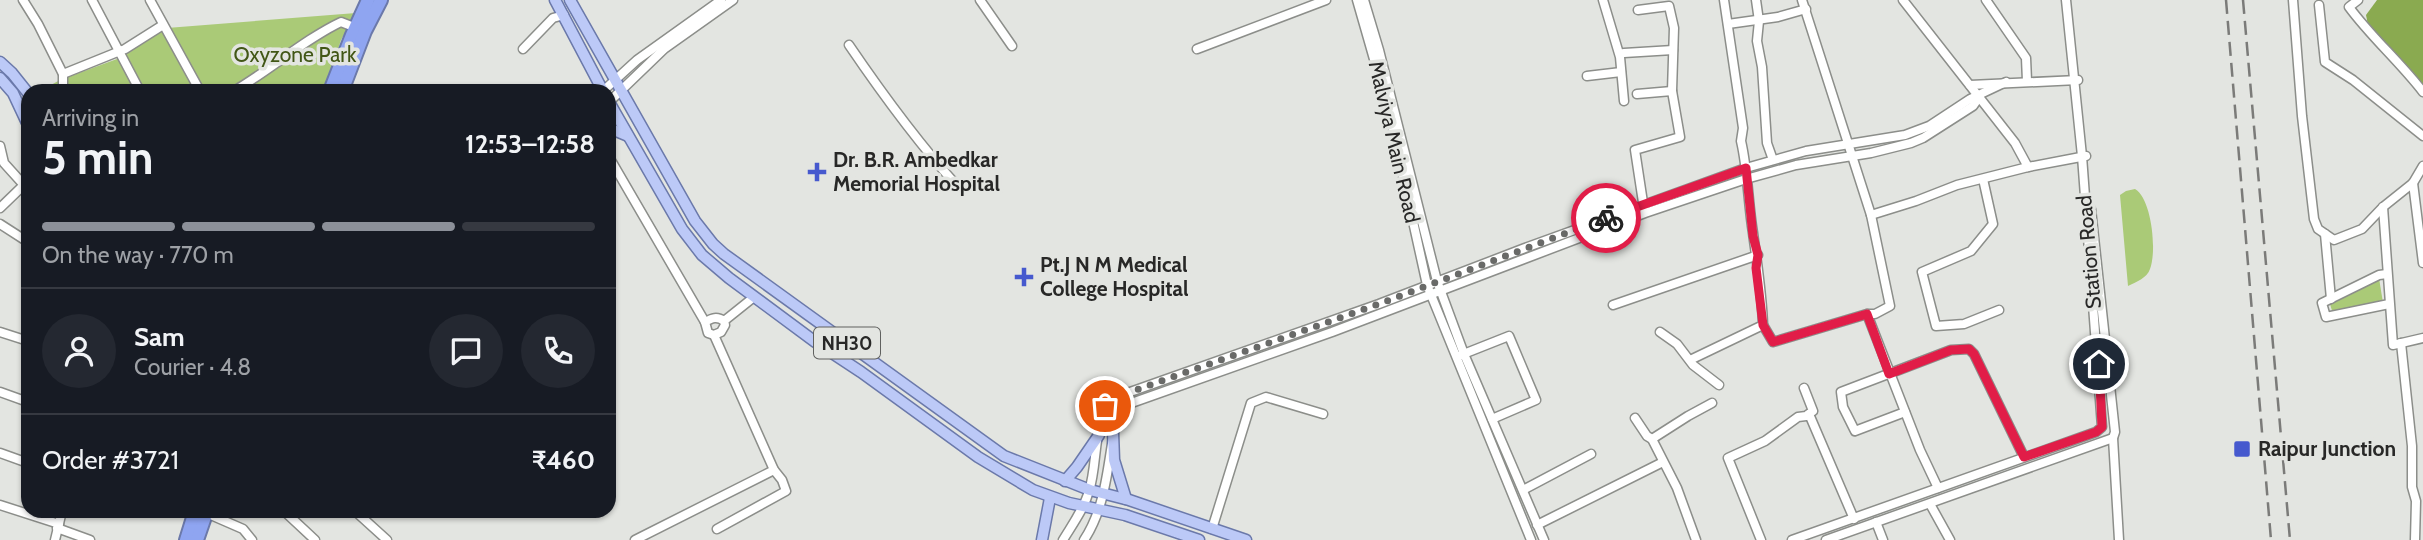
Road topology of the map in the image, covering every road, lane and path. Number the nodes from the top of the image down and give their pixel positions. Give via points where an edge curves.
1 (23, 0) edge
2 (92, 0) edge
3 (149, 0) edge
4 (368, 0) edge
5 (381, 0) edge
6 (555, 0) edge
7 (570, 0) edge
8 (721, 0) edge
9 (733, 0) edge
10 (980, 0) edge
11 (1326, 0) edge
12 (1357, 0) edge
13 (1364, 0) edge
14 (1603, 0) edge
15 (1724, 0) edge
16 (1756, 0) edge
17 (1802, 0) edge
18 (1903, 0) edge
19 (1986, 0) edge
20 (2066, 0) edge
21 (2072, 0) edge
22 (2293, 0) edge
23 (2358, 0) edge
24 (2319, 5) dead end
25 (1638, 9) dead end
26 (1806, 9) junction
27 (564, 15) junction
28 (1759, 21) junction
29 (1728, 24) junction
30 (163, 25) junction
31 (360, 29) junction
32 (849, 45) dead end
33 (1012, 46) dead end
34 (523, 49) dead end
35 (1197, 49) dead end
36 (1673, 50) junction
37 (119, 52) junction
38 (1624, 53) dead end
39 (0, 62) edge
40 (1621, 72) junction
41 (63, 74) junction
42 (1587, 76) dead end
43 (0, 78) edge
44 (615, 79) junction
45 (2076, 80) junction
46 (2027, 81) junction
47 (2006, 82) junction
48 (21, 84) edge
49 (63, 84) edge
50 (136, 84) edge
51 (196, 84) edge
52 (244, 84) edge
53 (333, 84) edge
54 (344, 84) edge
55 (599, 84) edge
56 (610, 84) edge
57 (1970, 85) junction
58 (621, 91) junction
59 (1672, 92) junction
60 (2423, 92) edge
61 (1637, 94) dead end
62 (616, 96) edge
63 (1980, 96) junction
64 (1624, 101) dead end
65 (1391, 107) junction
66 (21, 110) edge
67 (616, 114) edge
68 (616, 131) edge
69 (629, 136) junction
70 (2423, 136) edge
71 (1849, 144) junction
72 (0, 146) edge
73 (1850, 156) junction
74 (2084, 156) junction
75 (1773, 160) junction
76 (2, 162) edge
77 (2423, 166) edge
78 (2028, 167) junction
79 (1746, 168) junction
80 (616, 169) edge
81 (21, 179) edge
82 (1746, 179) junction
83 (1983, 179) junction
84 (2413, 183) junction
85 (21, 186) edge
86 (958, 188) dead end
87 (2383, 207) junction
88 (0, 208) edge
89 (1644, 208) junction
90 (1871, 215) junction
91 (0, 224) edge
92 (2325, 234) junction
93 (21, 238) edge
94 (1758, 255) junction
95 (2423, 263) edge
96 (2387, 274) junction
97 (1427, 285) junction
98 (1438, 286) junction
99 (1430, 295) junction
100 (754, 297) junction
101 (2331, 299) junction
102 (2389, 304) junction
103 (1613, 305) dead end
104 (1999, 310) dead end
105 (1867, 314) junction
106 (723, 321) junction
107 (705, 322) junction
108 (1763, 325) junction
109 (0, 332) edge
110 (1660, 332) dead end
111 (714, 335) junction
112 (2423, 338) edge
113 (21, 339) edge
114 (2400, 343) junction
115 (1460, 355) junction
116 (1690, 360) junction
117 (1889, 374) junction
118 (1719, 385) dead end
119 (1804, 388) dead end
120 (0, 392) edge
121 (21, 400) edge
122 (1712, 403) dead end
123 (1905, 412) junction
124 (1323, 414) dead end
125 (1809, 414) junction
126 (1635, 418) dead end
127 (1492, 419) junction
128 (1113, 432) junction
129 (1099, 435) junction
130 (2113, 438) junction
131 (1652, 439) junction
132 (1503, 445) junction
133 (1494, 449) junction
134 (0, 453) edge
135 (1591, 454) dead end
136 (2024, 457) junction
137 (21, 460) edge
138 (1663, 462) junction
139 (774, 470) junction
140 (1065, 481) junction
141 (1938, 488) junction
142 (1090, 490) junction
143 (1523, 490) junction
144 (1102, 492) junction
145 (1050, 498) junction
146 (1126, 499) junction
147 (1930, 504) junction
148 (0, 505) edge
149 (1529, 505) junction
150 (1083, 506) junction
151 (1100, 509) junction
152 (1518, 509) junction
153 (21, 513) edge
154 (36, 518) edge
155 (60, 518) edge
156 (197, 518) edge
157 (200, 518) edge
158 (217, 518) edge
159 (291, 518) edge
160 (363, 518) edge
161 (1854, 519) junction
162 (1876, 522) junction
163 (1538, 525) junction
164 (58, 526) junction
165 (718, 529) dead end
166 (1212, 529) junction
167 (55, 540) edge
168 (90, 540) edge
169 (186, 540) edge
170 (197, 540) edge
171 (252, 540) edge
172 (315, 540) edge
173 (387, 540) edge
174 (635, 540) edge
175 (1042, 540) edge
176 (1063, 540) edge
177 (1084, 540) edge
178 (1199, 540) edge
179 (1246, 540) edge
180 (1531, 540) edge
181 (1544, 540) edge
182 (1696, 540) edge
183 (1761, 540) edge
184 (1792, 540) edge
185 (1826, 540) edge
186 (1883, 540) edge
187 (1950, 540) edge
188 (2119, 540) edge
189 (2415, 540) edge

1 - 41 street
2 - 37 street
3 - 30 street
4 - 31 highway
5 - 31 highway
6 - 27 main road
7 - 44 main road, NH30
8 - 44 street
9 - 58 street via 664,50
10 - 33 street
11 - 35 street
12 - 65 street, Malviya Main Road
13 - 65 street
14 - 40 street
15 - 29 street
16 - 28 street
17 - 26 street
18 - 57 street
19 - 46 street via 2026,58
20 - 45 street
21 - 45 street
22 - 92 street via 2314,219
23 - 60 street via 2349,7
24 - 70 street via 2325,62
25 - 36 street via 1669,6
26 - 28 street
26 - 71 street
27 - 34 street via 553,18
27 - 55 main road
28 - 29 street
28 - 75 street via 1767,144
29 - 79 street
30 - 37 street
30 - 51 street
31 - 52 street via 341,22 326,29
31 - 53 highway
31 - 54 highway
32 - 86 street via 881,93
36 - 38 street
36 - 59 street
37 - 41 street
37 - 50 street
39 - 48 main road
40 - 42 street
40 - 64 street
41 - 49 street
43 - 66 main road
44 - 56 street
44 - 58 main road, NH30
45 - 46 street
45 - 74 street
46 - 47 street
47 - 57 street
47 - 63 street
57 - 63 street
58 - 62 street
58 - 140 main road, NH30 via 693,218 713,244 1004,456
59 - 61 street
59 - 89 street via 1679,137 1634,150
63 - 71 street via 1905,135
63 - 73 street via 1973,106 1923,138
63 - 78 street
65 - 97 street, Malviya Main Road
65 - 98 street
67 - 69 main road, NH30
68 - 69 main road
69 - 100 main road, NH30 via 694,245
71 - 73 street
71 - 75 street
72 - 76 street
73 - 82 street
73 - 90 street
74 - 78 street
74 - 130 street
74 - 136 street, Station Road via 2102,427
75 - 79 street
76 - 81 street
77 - 84 street
78 - 83 street
79 - 82 street
79 - 89 street
80 - 107 street
82 - 89 street
82 - 94 street
83 - 90 street
83 - 104 street via 1993,224 1971,251 1922,272 1936,326 1965,324
84 - 87 street
84 - 95 street
85 - 88 street
87 - 92 street via 2362,229 2334,240
87 - 96 street
89 - 98 street
90 - 105 street via 1890,306
91 - 93 street
92 - 101 street
94 - 103 street
94 - 108 street
96 - 101 street
96 - 102 street
97 - 98 street
97 - 99 street, Malviya Main Road
97 - 129 street via 1116,397 1105,406
98 - 99 street
98 - 115 street
99 - 115 street, Malviya Main Road
99 - 128 street via 1123,406
100 - 106 street
100 - 145 main road, NH30 via 978,457
101 - 102 street via 2322,303 2326,317
102 - 114 street via 2393,345
105 - 108 street via 1773,342
105 - 117 street
106 - 107 street via 711,318
106 - 111 street via 724,329
107 - 111 street via 708,333
108 - 116 street
109 - 113 street
110 - 116 street via 1678,344
111 - 139 street
112 - 114 street
114 - 189 street via 2412,446
115 - 127 street
115 - 127 street via 1509,336 1536,400
115 - 133 street
116 - 118 street
117 - 123 street
117 - 123 street via 1840,392 1843,407 1855,431
117 - 136 street via 1951,350 1969,349
119 - 125 street via 1813,411
120 - 121 street
122 - 131 street
123 - 141 street
124 - 166 street via 1266,397 1251,403
125 - 161 street
125 - 183 street via 1728,458
126 - 131 street
127 - 132 street
128 - 144 street
128 - 146 main road via 1114,460
129 - 140 main road
129 - 142 street
130 - 147 street
130 - 188 street
131 - 138 street
132 - 133 street
132 - 143 street
133 - 152 street
134 - 137 street
135 - 143 street
136 - 141 street, Station Road
138 - 163 street
138 - 182 street
139 - 165 street via 786,491
139 - 174 street
140 - 142 main road, NH30
141 - 161 street, Station Road
142 - 144 main road, NH30
142 - 150 street
143 - 149 street
144 - 146 main road, NH30
144 - 151 street
145 - 150 main road, NH30
145 - 175 main road
146 - 166 main road, NH30
147 - 162 street
147 - 187 street
148 - 153 street
149 - 152 street
149 - 163 street
150 - 151 main road, NH30
150 - 176 street
151 - 177 street
151 - 178 main road, NH30
152 - 180 street
154 - 164 street
155 - 164 street
156 - 169 highway
157 - 170 highway
158 - 171 street via 243,529
159 - 172 street
160 - 173 street
161 - 184 street, Station Road
162 - 185 street
162 - 186 street
163 - 181 street
164 - 167 street
164 - 168 street
166 - 179 main road, NH30

